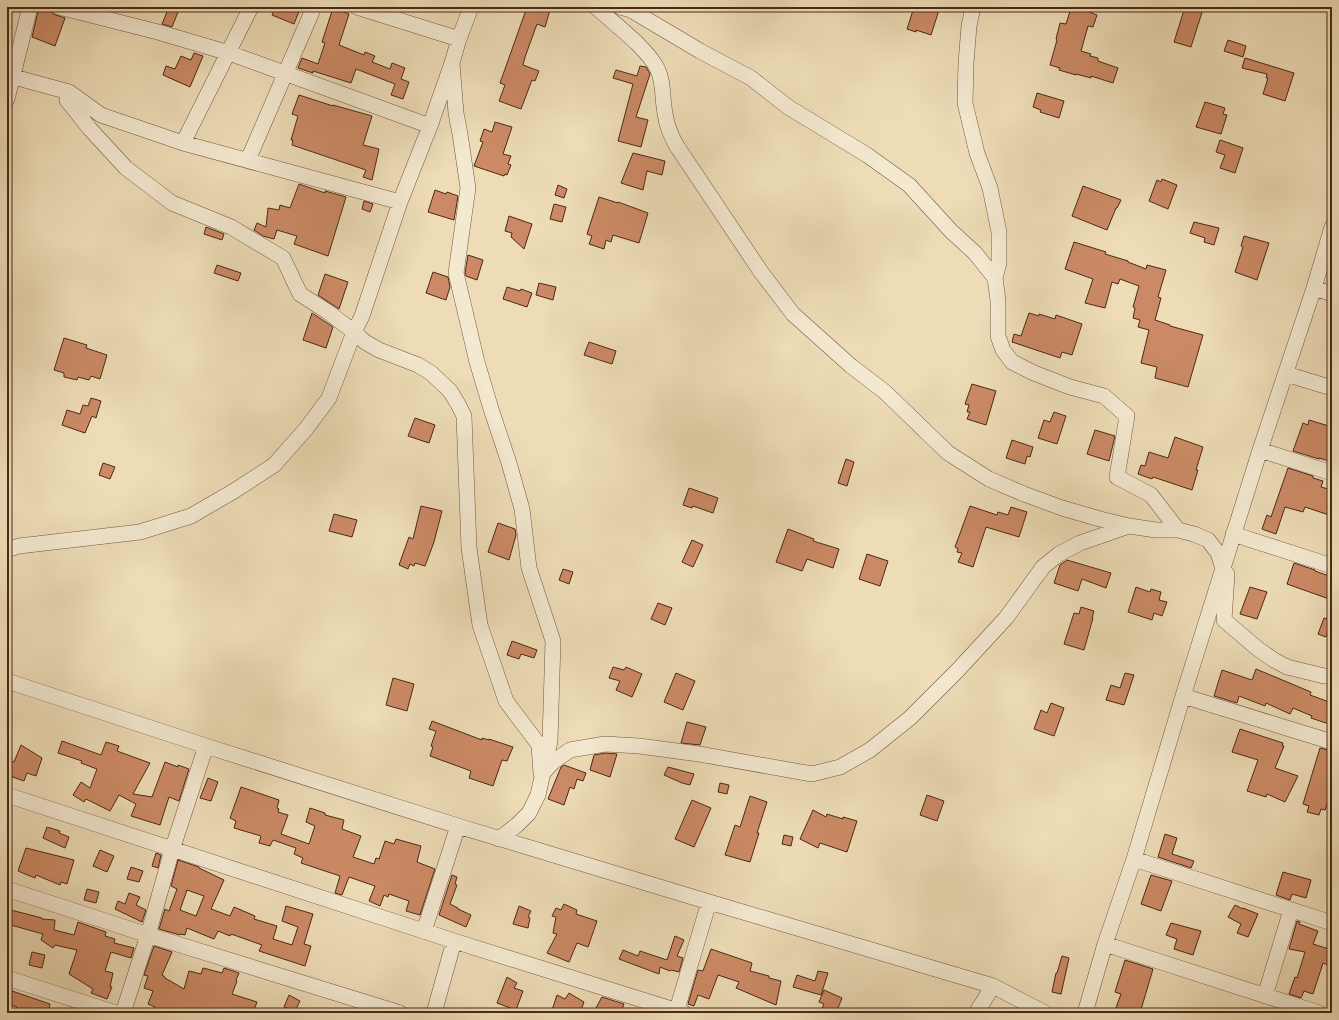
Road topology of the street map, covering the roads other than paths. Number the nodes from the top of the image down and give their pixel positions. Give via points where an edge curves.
1 (30, 7) edge
2 (58, 7) edge
3 (251, 7) edge
4 (314, 7) edge
5 (357, 7) edge
6 (471, 7) edge
7 (596, 7) edge
8 (620, 7) edge
9 (973, 7) edge
10 (459, 39) junction
11 (229, 53) junction
12 (452, 63) junction
13 (286, 73) junction
14 (14, 76) junction
15 (69, 92) junction
16 (8, 94) edge
17 (430, 126) junction
18 (183, 143) junction
19 (248, 160) junction
20 (400, 202) junction
21 (1332, 227) edge
22 (995, 278) junction
23 (1314, 288) junction
24 (1332, 294) edge
25 (354, 332) junction
26 (1286, 374) junction
27 (1332, 388) edge
28 (1260, 450) junction
29 (1332, 473) edge
30 (1129, 526) junction
31 (1178, 530) junction
32 (1234, 534) junction
33 (7, 550) edge
34 (1228, 552) junction
35 (1332, 566) edge
36 (1223, 568) junction
37 (1332, 676) edge
38 (7, 681) edge
39 (1182, 696) junction
40 (1332, 742) edge
41 (206, 746) junction
42 (541, 774) junction
43 (7, 795) edge
44 (458, 826) junction
45 (499, 839) junction
46 (172, 850) junction
47 (1134, 859) junction
48 (7, 889) edge
49 (708, 902) junction
50 (1291, 910) junction
51 (1332, 923) edge
52 (424, 931) junction
53 (148, 935) junction
54 (454, 942) junction
55 (1106, 944) junction
56 (7, 978) edge
57 (993, 986) junction
58 (1265, 996) junction
59 (679, 1012) edge
60 (116, 1013) edge
61 (123, 1013) edge
62 (400, 1013) edge
63 (434, 1013) edge
64 (976, 1013) edge
65 (1045, 1013) edge
66 (1085, 1013) edge
67 (1319, 1013) edge

1 - 14 street
2 - 11 street
3 - 11 street
4 - 13 street
5 - 10 street
6 - 10 street
7 - 30 street via 639,46 657,68 662,82 668,129 676,145 761,272 793,314 851,366 885,392 948,453 989,479 1062,508
8 - 22 street via 631,10 751,78 788,107 867,155 909,185 975,253
9 - 22 street via 966,62 965,103 977,153 990,188 999,232 999,263
10 - 12 street
11 - 13 street
11 - 18 street
12 - 17 street
12 - 42 street via 456,113 468,188 456,273 477,362 522,509 528,568 554,641 550,741
13 - 17 street
13 - 19 street
14 - 15 street
14 - 16 street
15 - 18 street via 101,114
15 - 25 street via 67,100 90,130 126,168 172,202 231,227 282,258 300,294
17 - 20 street
18 - 19 street
19 - 20 street
20 - 25 street via 362,316
21 - 23 street
22 - 31 street via 998,336 1003,350 1012,362 1034,373 1070,387 1104,396 1127,416 1117,477 1151,495
23 - 24 street
23 - 26 street
25 - 33 street via 329,398 306,429 274,465 234,491 192,516 140,532 19,546
25 - 42 street via 379,350 418,365 431,373 450,391 464,416 468,548 480,625 506,701 539,745
26 - 27 street
26 - 28 street
28 - 29 street
28 - 32 street
30 - 31 street
30 - 42 street via 1080,543 1059,554 1043,567 1006,618 910,718 870,750 840,767 812,774 669,750 605,744 570,750
31 - 36 street via 1208,540 1218,553
32 - 34 street
32 - 35 street
34 - 36 street
34 - 37 street via 1224,620 1258,649 1287,667
36 - 39 street
38 - 41 street
39 - 40 street
39 - 47 street
41 - 44 street
41 - 46 street
42 - 45 street via 538,795 529,813
43 - 46 street
44 - 45 street
44 - 52 street
45 - 49 street
46 - 52 street
46 - 53 street
47 - 50 street
47 - 55 street
48 - 53 street
49 - 57 street
49 - 59 street
50 - 51 street
50 - 58 street
52 - 54 street
53 - 61 street
53 - 62 street
54 - 59 street
54 - 63 street
55 - 58 street
55 - 66 street
56 - 60 street
57 - 64 street
57 - 65 street
58 - 67 street

